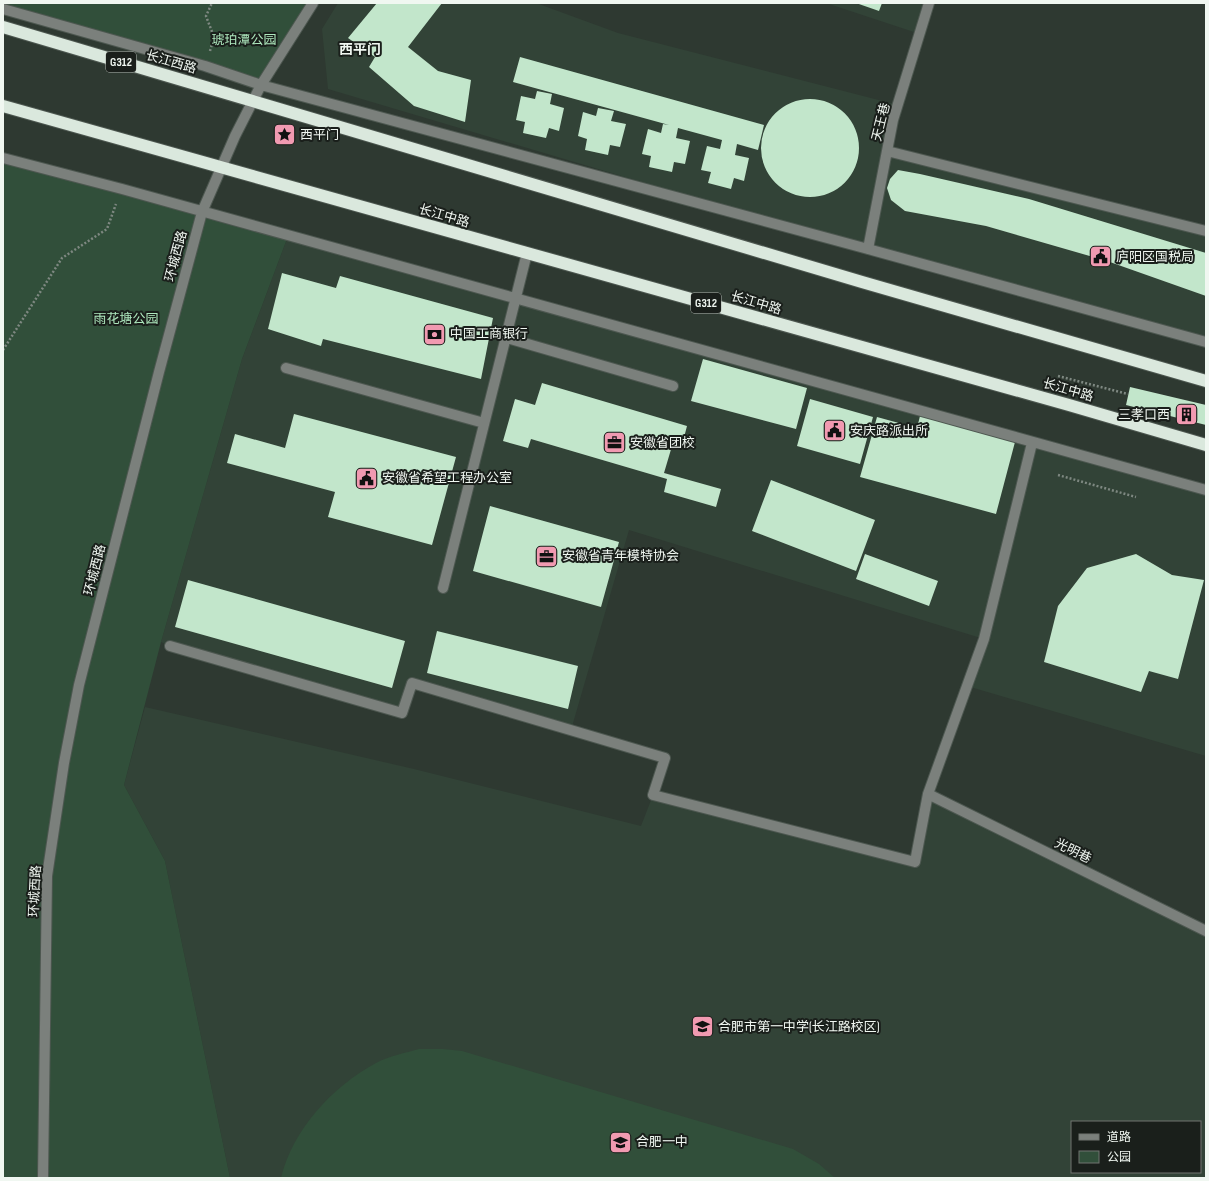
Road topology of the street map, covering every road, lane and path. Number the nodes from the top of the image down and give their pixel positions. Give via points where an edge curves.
1 (212, 3) edge
2 (313, 3) edge
3 (929, 3) edge
4 (3, 9) edge
5 (3, 27) edge
6 (205, 66) junction
7 (261, 85) junction
8 (253, 100) junction
9 (3, 106) edge
10 (887, 151) junction
11 (3, 158) edge
12 (221, 168) junction
13 (122, 189) junction
14 (202, 212) junction
15 (1206, 231) edge
16 (868, 249) junction
17 (528, 254) junction
18 (516, 299) junction
19 (506, 338) junction
20 (1206, 342) edge
21 (3, 350) edge
22 (286, 368) dead end
23 (1058, 376) dead end
24 (1206, 380) edge
25 (673, 386) dead end
26 (1128, 394) dead end
27 (484, 423) junction
28 (1032, 443) junction
29 (1206, 445) edge
30 (1058, 475) dead end
31 (1206, 490) edge
32 (1136, 497) dead end
33 (443, 588) dead end
34 (170, 646) dead end
35 (928, 794) junction
36 (1206, 931) edge
37 (43, 1178) edge

1 - 6 path via 206,16 214,37
2 - 7 street, 环城西路
3 - 10 street, 天王巷 via 893,120
4 - 6 street
5 - 8 highway, 长江西路 / G312
6 - 7 street
7 - 8 street, 环城西路
7 - 16 street
8 - 12 street, 环城西路
8 - 24 highway, G312 via 855,280
9 - 12 highway, 长江中路 / G312
10 - 15 street
10 - 16 street, 天王巷
11 - 13 street
12 - 14 street, 环城西路
12 - 17 highway, 长江中路 / G312
13 - 14 street
13 - 21 path via 107,229 62,258
14 - 18 street
14 - 37 street, 环城西路 via 79,685 64,763 47,876
16 - 20 street
17 - 18 street
17 - 29 highway, 长江中路 / G312
18 - 19 street
18 - 28 street
19 - 25 street
19 - 27 street
22 - 27 street
23 - 26 path
27 - 33 street
28 - 31 street
28 - 35 street via 984,639
30 - 32 path
34 - 35 street via 402,712 412,683 420,685 665,758 653,795 915,862
35 - 36 street, 光明巷

